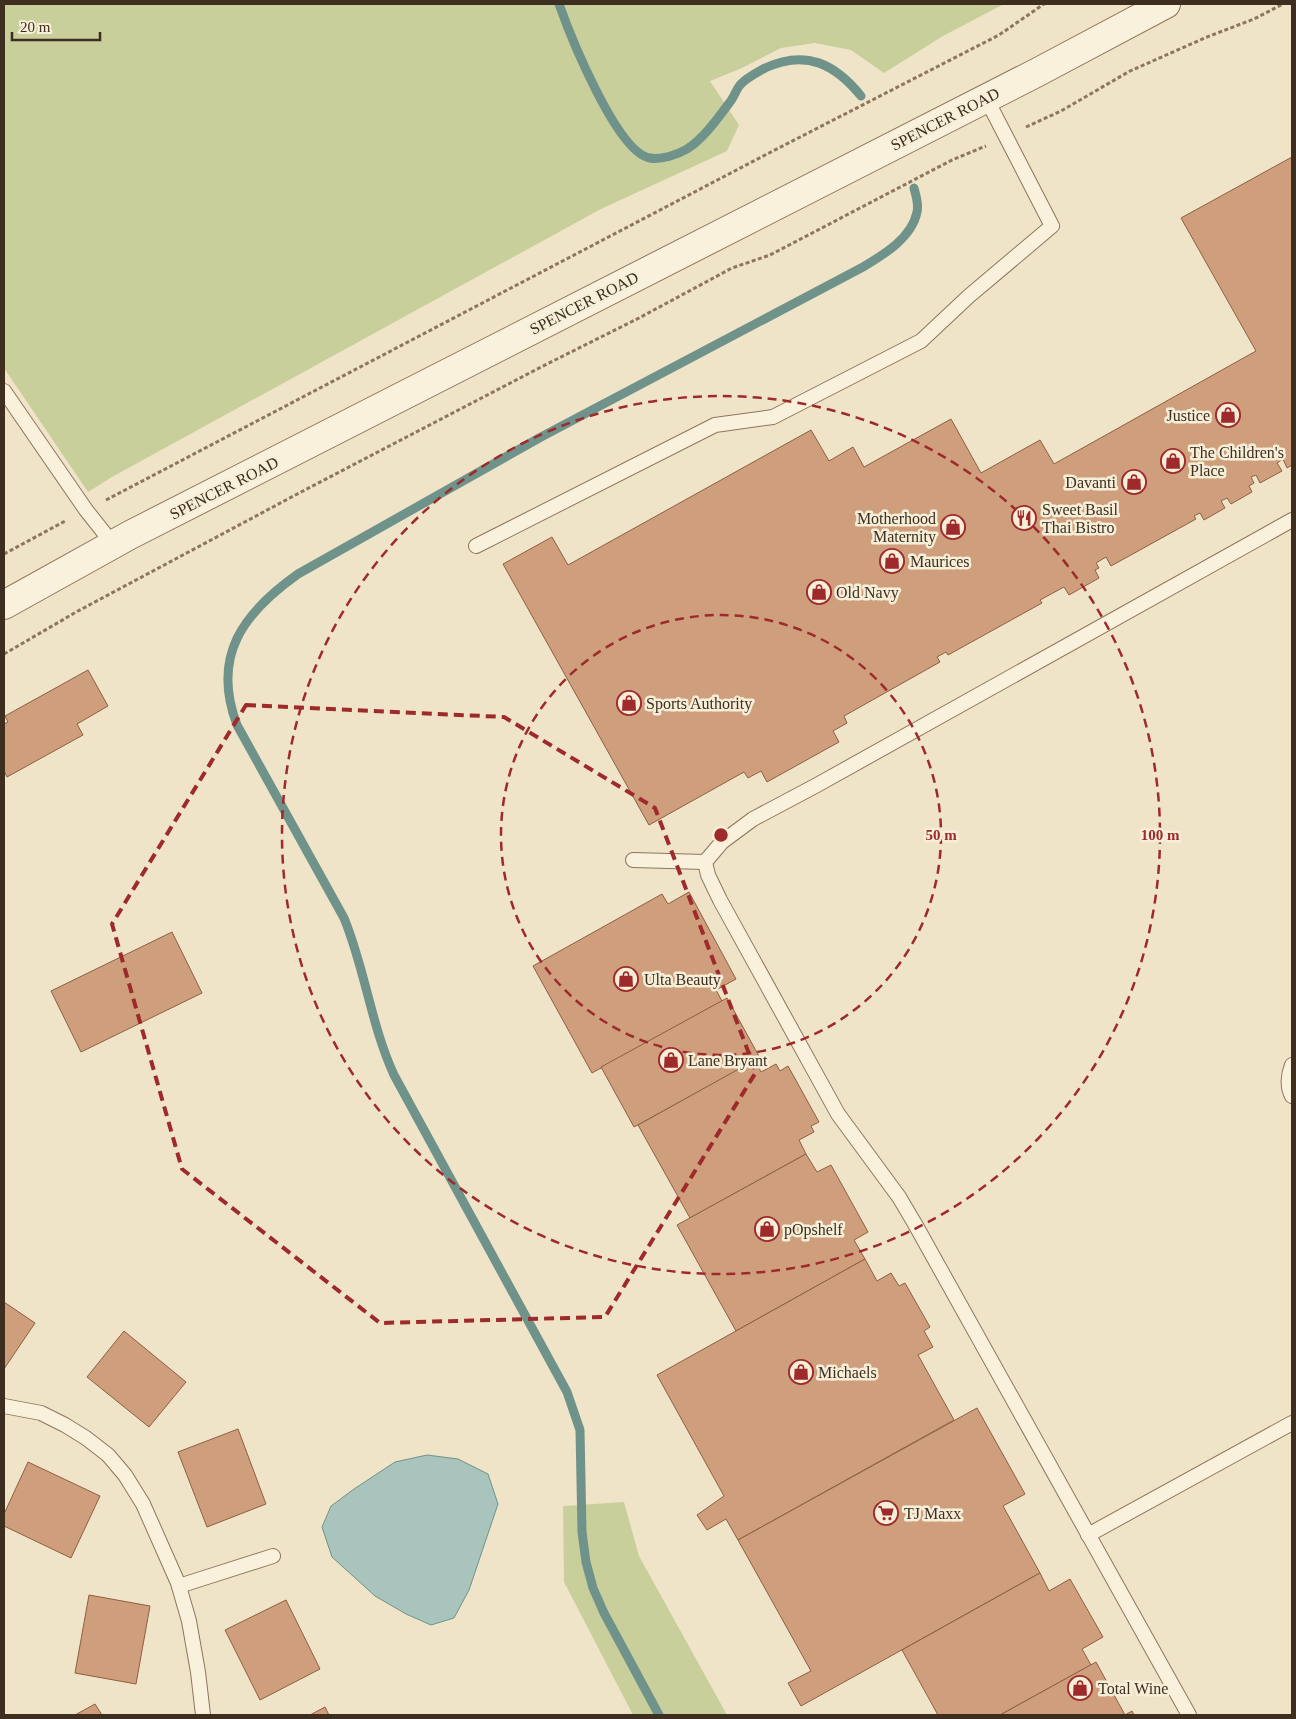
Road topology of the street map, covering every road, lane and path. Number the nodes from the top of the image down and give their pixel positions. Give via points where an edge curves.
1 (1044, 4) edge
2 (1166, 4) edge
3 (1283, 4) edge
4 (986, 98) junction
5 (1006, 136) junction
6 (4, 391) edge
7 (86, 510) junction
8 (1292, 520) edge
9 (113, 544) junction
10 (476, 546) dead end
11 (4, 554) edge
12 (4, 605) edge
13 (4, 654) edge
14 (633, 860) dead end
15 (705, 862) junction
16 (1292, 1065) edge
17 (1292, 1096) edge
18 (4, 1406) edge
19 (1292, 1423) edge
20 (1088, 1535) junction
21 (273, 1556) dead end
22 (179, 1586) junction
23 (203, 1715) edge
24 (1189, 1715) edge

1 - 7 path via 999,35
2 - 4 street, SPENCER ROAD
3 - 5 path via 1254,20 1130,71 1061,111
4 - 5 lane
4 - 9 street, SPENCER ROAD
5 - 10 lane via 1052,226 921,341 773,417 715,426
5 - 13 path via 952,160 770,255 732,268 541,366 78,611
6 - 7 lane
7 - 9 lane
7 - 11 path
8 - 15 lane via 753,819 722,842
9 - 12 street, SPENCER ROAD
14 - 15 lane
15 - 20 lane via 720,900 838,1114 903,1204
16 - 17 lane via 1289,1075
18 - 22 lane via 41,1413 86,1438 108,1455 143,1504
19 - 20 lane
20 - 24 lane
21 - 22 lane
22 - 23 lane via 189,1621

